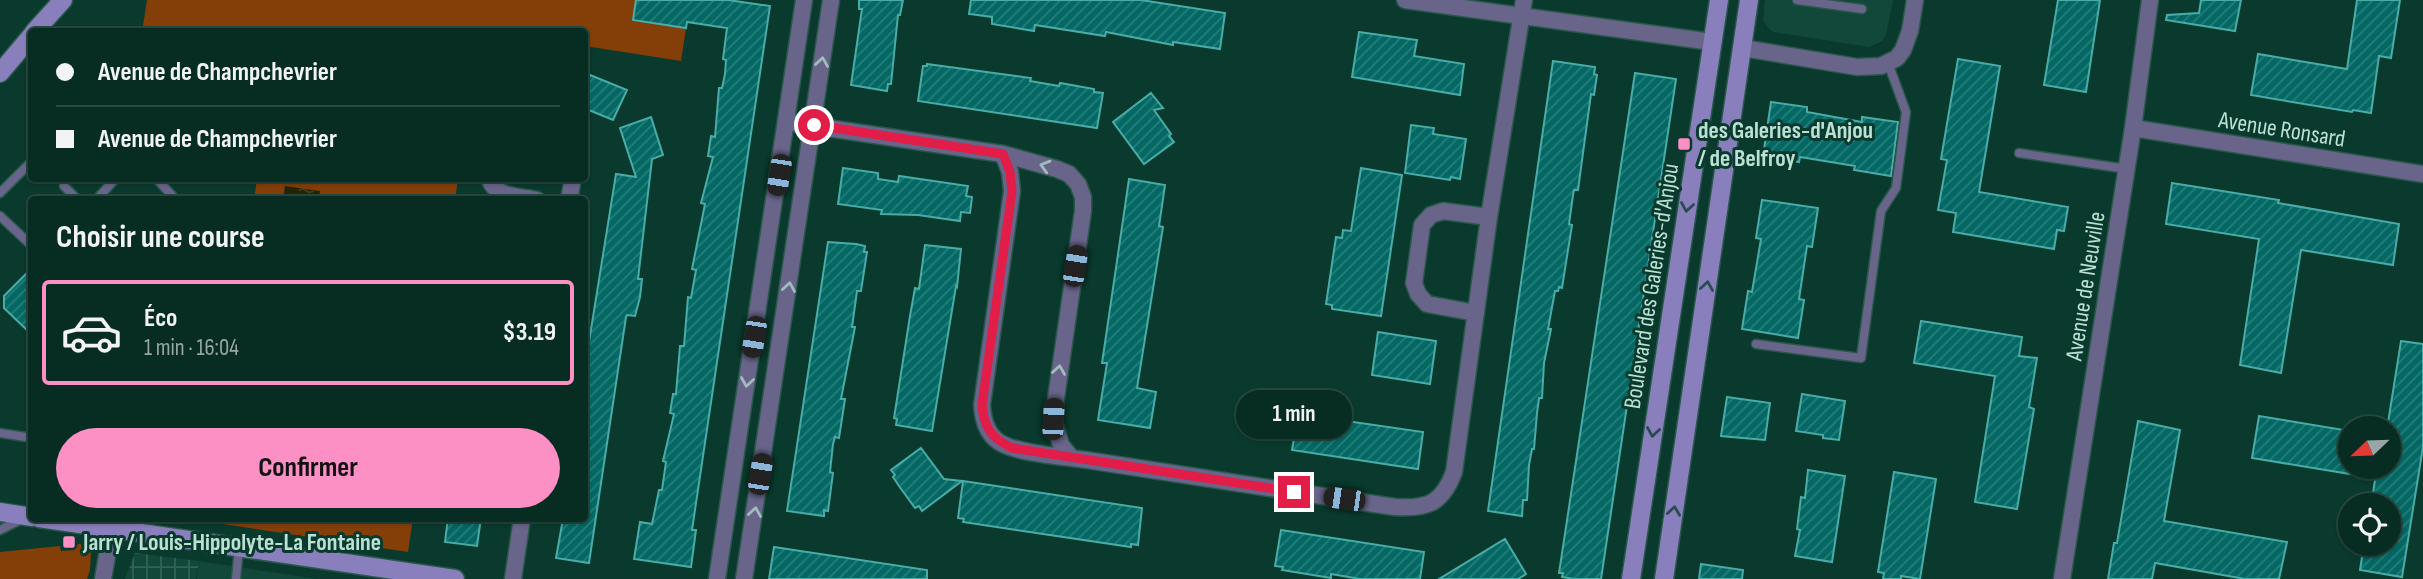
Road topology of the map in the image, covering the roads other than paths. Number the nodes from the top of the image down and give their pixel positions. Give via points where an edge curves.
1 (63, 0) edge
2 (804, 0) edge
3 (831, 0) edge
4 (1405, 0) edge
5 (1719, 0) edge
6 (1749, 0) edge
7 (1797, 0) edge
8 (1915, 0) edge
9 (2150, 0) edge
10 (1522, 8) edge
11 (1861, 9) dead end
12 (38, 28) edge
13 (28, 39) edge
14 (1712, 42) junction
15 (1743, 48) junction
16 (1888, 63) junction
17 (0, 73) edge
18 (787, 122) junction
19 (814, 125) junction
20 (2133, 128) junction
21 (2019, 153) dead end
22 (1003, 154) junction
23 (28, 165) edge
24 (2127, 169) junction
25 (2423, 174) edge
26 (112, 182) edge
27 (160, 182) edge
28 (168, 182) edge
29 (491, 182) edge
30 (64, 186) dead end
31 (164, 187) junction
32 (0, 193) edge
33 (74, 196) edge
34 (100, 196) edge
35 (172, 196) edge
36 (516, 196) edge
37 (0, 216) edge
38 (1489, 216) junction
39 (28, 242) edge
40 (1476, 313) junction
41 (1756, 344) dead end
42 (0, 432) edge
43 (28, 437) edge
44 (1071, 457) junction
45 (0, 512) edge
46 (28, 516) edge
47 (28, 519) edge
48 (521, 522) edge
49 (113, 523) edge
50 (0, 530) edge
51 (239, 547) junction
52 (103, 579) edge
53 (236, 579) edge
54 (455, 579) edge
55 (513, 579) edge
56 (717, 579) edge
57 (744, 579) edge
58 (1631, 579) edge
59 (1664, 579) edge
60 (2062, 579) edge

1 - 12 street
2 - 18 street
19 -> 3 street
4 - 10 street
5 - 14 street, Boulevard des Galeries-d'Anjou
6 - 15 street
7 - 11 lane
8 - 16 street via 1903,50
9 - 20 street, Avenue de Neuville
10 - 14 street
10 - 38 street
13 - 17 street
14 -> 58 street, Boulevard des Galeries-d'Anjou
15 - 16 street via 1857,67
59 -> 15 street
16 - 41 lane via 1906,112 1896,188 1881,211 1861,358
18 - 19 street
18 -> 56 street
19 - 22 street
57 -> 19 street
20 - 24 street, Avenue de Neuville
20 - 25 street, Avenue Ronsard
21 - 24 lane
44 -> 22 street via 1061,445 1053,419 1083,197 1069,174
22 - 44 street via 1012,191 983,420 999,442 1012,448
23 - 32 lane
24 - 60 street, Avenue de Neuville
26 - 34 lane
27 - 31 lane
28 - 31 lane
29 - 36 street via 495,190
30 - 33 lane
31 - 35 lane
37 - 39 lane
38 - 40 street
38 - 40 street via 1443,211 1431,215 1422,225 1414,283 1427,304
40 - 44 street via 1454,472 1448,488 1434,502 1415,508 1395,507
42 - 43 lane
45 - 46 street
47 - 50 lane
48 - 55 street
49 - 51 street
49 - 52 street
51 - 53 lane
51 - 54 street via 355,568

